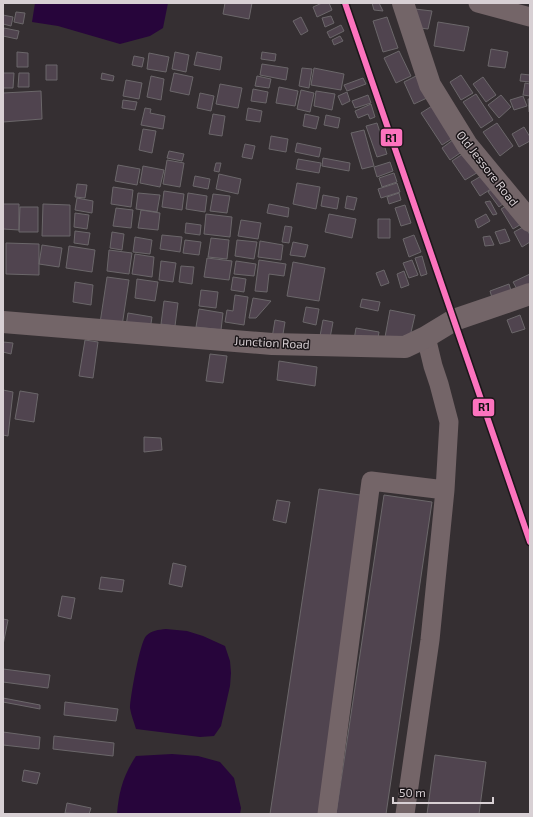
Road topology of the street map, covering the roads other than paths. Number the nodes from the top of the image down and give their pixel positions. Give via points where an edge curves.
1 (403, 3) edge
2 (478, 3) edge
3 (530, 17) edge
4 (530, 222) edge
5 (530, 294) edge
6 (3, 322) edge
7 (426, 337) junction
8 (445, 490) junction
9 (327, 814) edge
10 (404, 814) edge

1 - 4 main road, Old Jessore Road via 430,85 467,146
2 - 3 street
5 - 7 main road, Junction Road via 454,320
6 - 7 main road, Junction Road via 272,344 405,347
7 - 8 street via 448,422
8 - 9 street via 371,480
8 - 10 street via 430,640

